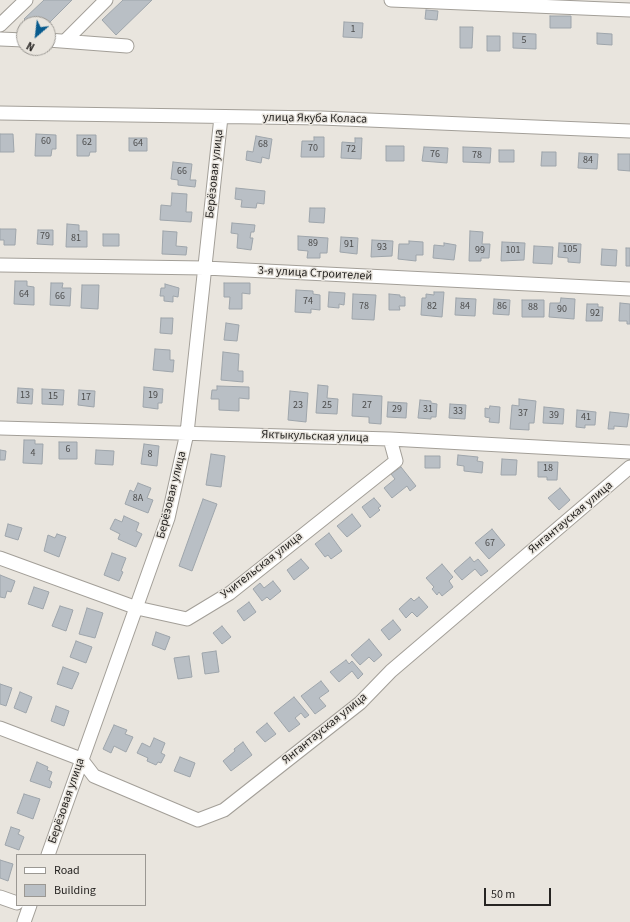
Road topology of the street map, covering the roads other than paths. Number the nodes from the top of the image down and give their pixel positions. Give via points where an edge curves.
1 (26, 0) edge
2 (106, 0) edge
3 (391, 0) edge
4 (630, 10) edge
5 (0, 25) edge
6 (0, 39) edge
7 (16, 40) edge
8 (56, 40) edge
9 (65, 41) junction
10 (127, 46) dead end
11 (0, 113) edge
12 (221, 117) junction
13 (630, 131) edge
14 (0, 266) edge
15 (205, 268) junction
16 (630, 289) edge
17 (0, 428) edge
18 (187, 433) junction
19 (390, 439) junction
20 (630, 452) edge
21 (630, 467) edge
22 (0, 558) edge
23 (137, 608) junction
24 (0, 728) edge
25 (81, 759) junction
26 (48, 854) edge
27 (0, 897) edge
28 (16, 903) edge
29 (28, 906) edge
30 (24, 922) edge

1 - 5 street
2 - 9 street
3 - 4 street
6 - 7 street
8 - 9 street
9 - 10 street
11 - 12 street, улица Якуба Коласа
12 - 13 street, улица Якуба Коласа via 321,118
12 - 15 street, Берёзовая улица
14 - 15 street, 3-я улица Строителей
15 - 16 street, 3-я улица Строителей
15 - 18 street, Берёзовая улица
17 - 18 street, Яктыкульская улица
18 - 19 street, Яктыкульская улица
18 - 23 street, Берёзовая улица via 168,518
19 - 20 street, Яктыкульская улица
19 - 23 street, Учительская улица via 396,461 230,593 187,618
21 - 25 street, Янгантауская улица via 391,671 360,703 224,810 198,820 94,776
22 - 23 street, Учительская улица
23 - 25 street, Берёзовая улица
24 - 25 street
25 - 26 street, Берёзовая улица
27 - 28 street
29 - 30 street

